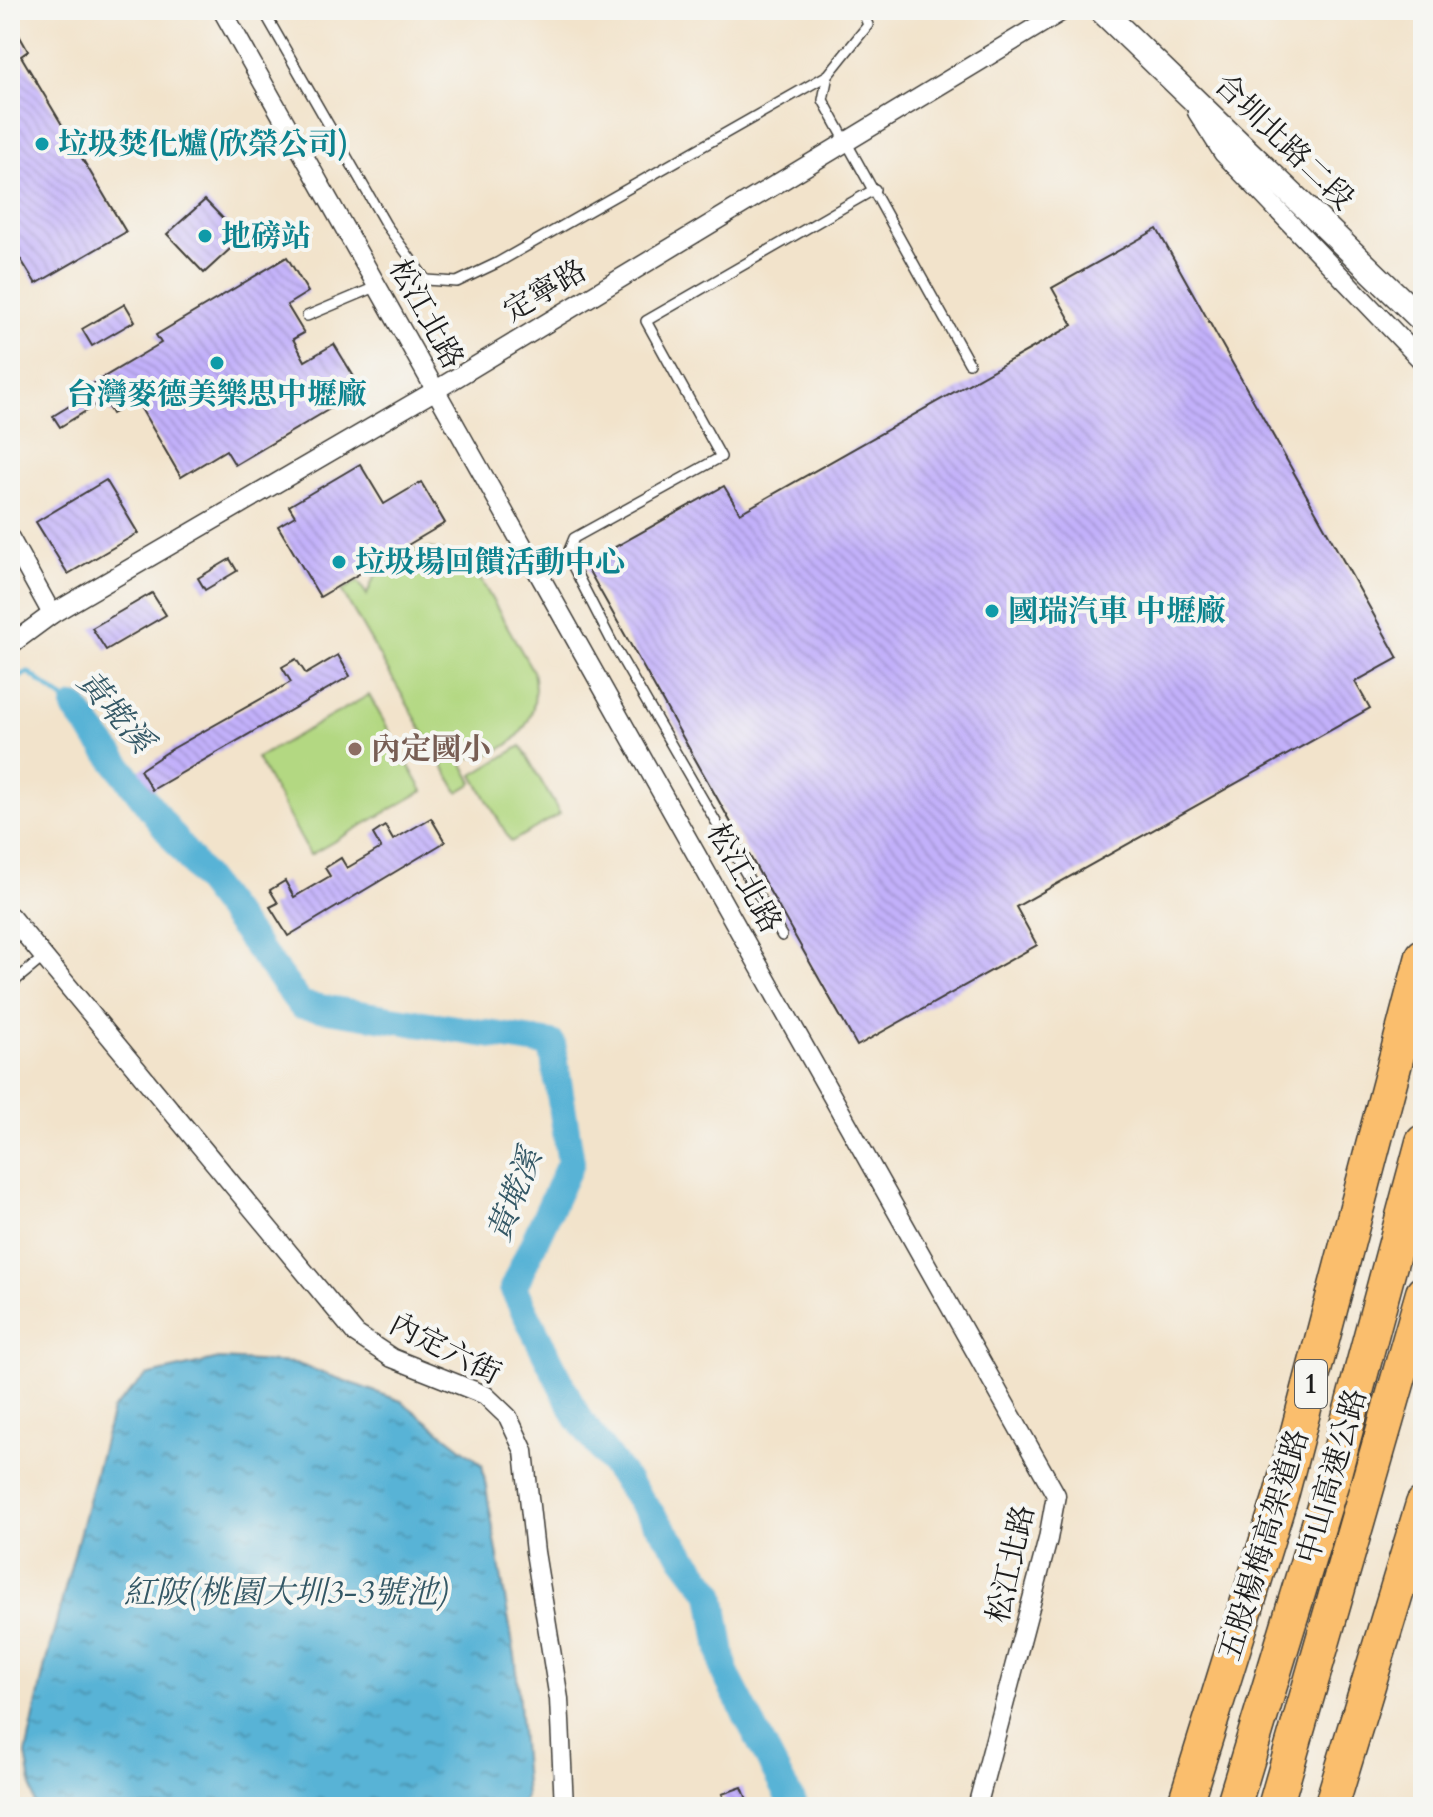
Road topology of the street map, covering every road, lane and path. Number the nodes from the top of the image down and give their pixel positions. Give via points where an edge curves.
1 (222, 10) edge
2 (263, 10) edge
3 (862, 10) edge
4 (1064, 10) edge
5 (1101, 10) edge
6 (828, 75) junction
7 (1183, 89) junction
8 (848, 140) junction
9 (875, 189) junction
10 (1291, 194) junction
11 (1308, 240) junction
12 (378, 286) junction
13 (307, 316) dead end
14 (1423, 321) edge
15 (1423, 362) edge
16 (969, 363) dead end
17 (436, 390) junction
18 (10, 538) edge
19 (52, 614) junction
20 (10, 645) edge
21 (10, 916) edge
22 (782, 936) dead end
23 (1423, 956) edge
24 (44, 957) junction
25 (10, 985) edge
26 (1423, 1006) edge
27 (1423, 1142) edge
28 (1423, 1293) edge
29 (1423, 1504) edge
30 (564, 1807) edge
31 (977, 1807) edge
32 (1184, 1807) edge
33 (1196, 1807) edge
34 (1233, 1807) edge
35 (1275, 1807) edge
36 (1331, 1807) edge

1 - 12 street, 松江北路
2 - 6 lane via 386,225 426,280 457,282 497,263
3 - 6 lane via 868,25
4 - 8 street, 定寧路
5 - 7 street, 合圳北路二段
6 - 8 lane via 823,100
7 - 10 street, 合圳北路二段
7 - 11 street via 1223,153
8 - 9 lane
8 - 17 street, 定寧路
9 - 16 lane
9 - 22 lane via 646,321 721,457 574,538 567,555
10 - 11 street via 1289,205
10 - 14 street, 合圳北路二段
11 - 15 street
12 - 13 lane
12 - 17 street, 松江北路
17 - 19 street, 定寧路
17 - 31 street, 松江北路 via 1056,1495
18 - 19 street
19 - 20 street, 定寧路
21 - 24 street, 內定六街
23 - 32 highway, 五股楊梅高架道路 / 1 via 1282,1492
24 - 25 lane
24 - 30 street, 內定六街 via 356,1334 392,1358 485,1395 508,1417 524,1451 559,1699
26 - 33 street
27 - 34 highway, 中山高速公路 / 1 via 1332,1481
28 - 35 highway, 中山高速公路
29 - 36 highway

